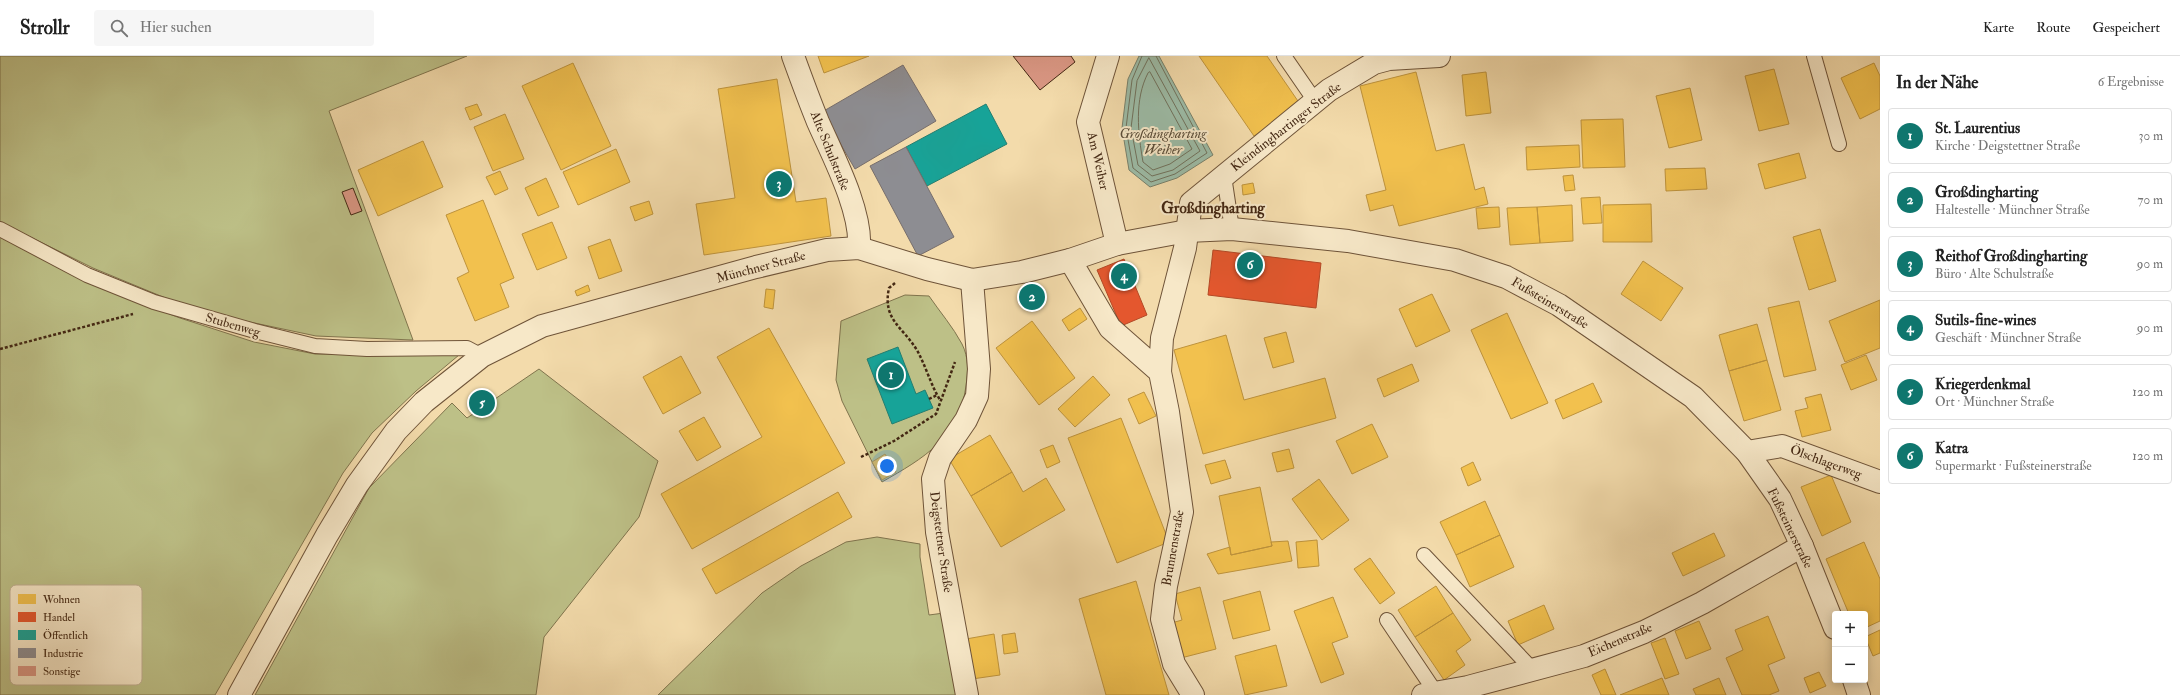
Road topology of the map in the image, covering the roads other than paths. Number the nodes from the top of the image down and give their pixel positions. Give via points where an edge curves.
1 (793, 56) edge
2 (1284, 56) edge
3 (1439, 56) edge
4 (1814, 56) edge
5 (1104, 58) edge
6 (1374, 59) edge
7 (1315, 101) junction
8 (1839, 144) dead end
9 (1224, 176) junction
10 (0, 229) edge
11 (1232, 229) junction
12 (1187, 231) junction
13 (1117, 244) junction
14 (859, 248) junction
15 (1070, 260) junction
16 (972, 280) junction
17 (482, 356) junction
18 (1160, 372) junction
19 (1747, 452) junction
20 (1880, 482) edge
21 (1802, 546) junction
22 (1424, 555) dead end
23 (1387, 620) dead end
24 (1832, 621) edge
25 (1532, 669) junction
26 (1855, 683) edge
27 (1430, 694) edge
28 (238, 695) edge
29 (967, 695) edge
30 (1193, 695) edge
31 (1859, 695) edge

1 - 14 street, Alte Schulstraße via 845,183 860,235
2 - 7 lane
3 - 6 street, Kleindinghartinger Straße
4 - 8 lane
5 - 13 street, Am Weiher via 1088,122
6 - 7 street, Kleindinghartinger Straße
7 - 9 street, Kleindinghartinger Straße
9 - 11 lane
9 - 12 street, Kleindinghartinger Straße via 1191,203
10 - 17 lane, Stubenweg via 87,275 154,302 315,346 367,350 468,348
11 - 12 street, Fußsteinerstraße
11 - 19 street, Fußsteinerstraße via 1348,241 1455,260 1506,277 1559,305 1693,396
12 - 13 street, Fußsteinerstraße
12 - 18 street, Brunnenstraße via 1162,338
13 - 15 street, Münchner Straße
14 - 16 street, Münchner Straße
14 - 17 street, Münchner Straße via 827,250 756,267 542,326
15 - 16 street, Münchner Straße via 1022,272
15 - 18 street via 1110,328
16 - 29 street, Deigstettner Straße via 979,369 977,396 963,426 940,458 933,480 937,532
17 - 28 street, Münchner Straße via 424,402 396,431 357,485
18 - 30 street, Brunnenstraße via 1182,512 1166,586 1162,619 1174,664
19 - 20 street, Ölschlagerweg via 1782,446
19 - 21 street, Fußsteinerstraße via 1780,499
21 - 24 street, Fußsteinerstraße
21 - 25 street, Eichenstraße via 1702,603 1644,632 1584,656
22 - 25 lane
23 - 27 lane
25 - 27 street, Eichenstraße
26 - 31 street

